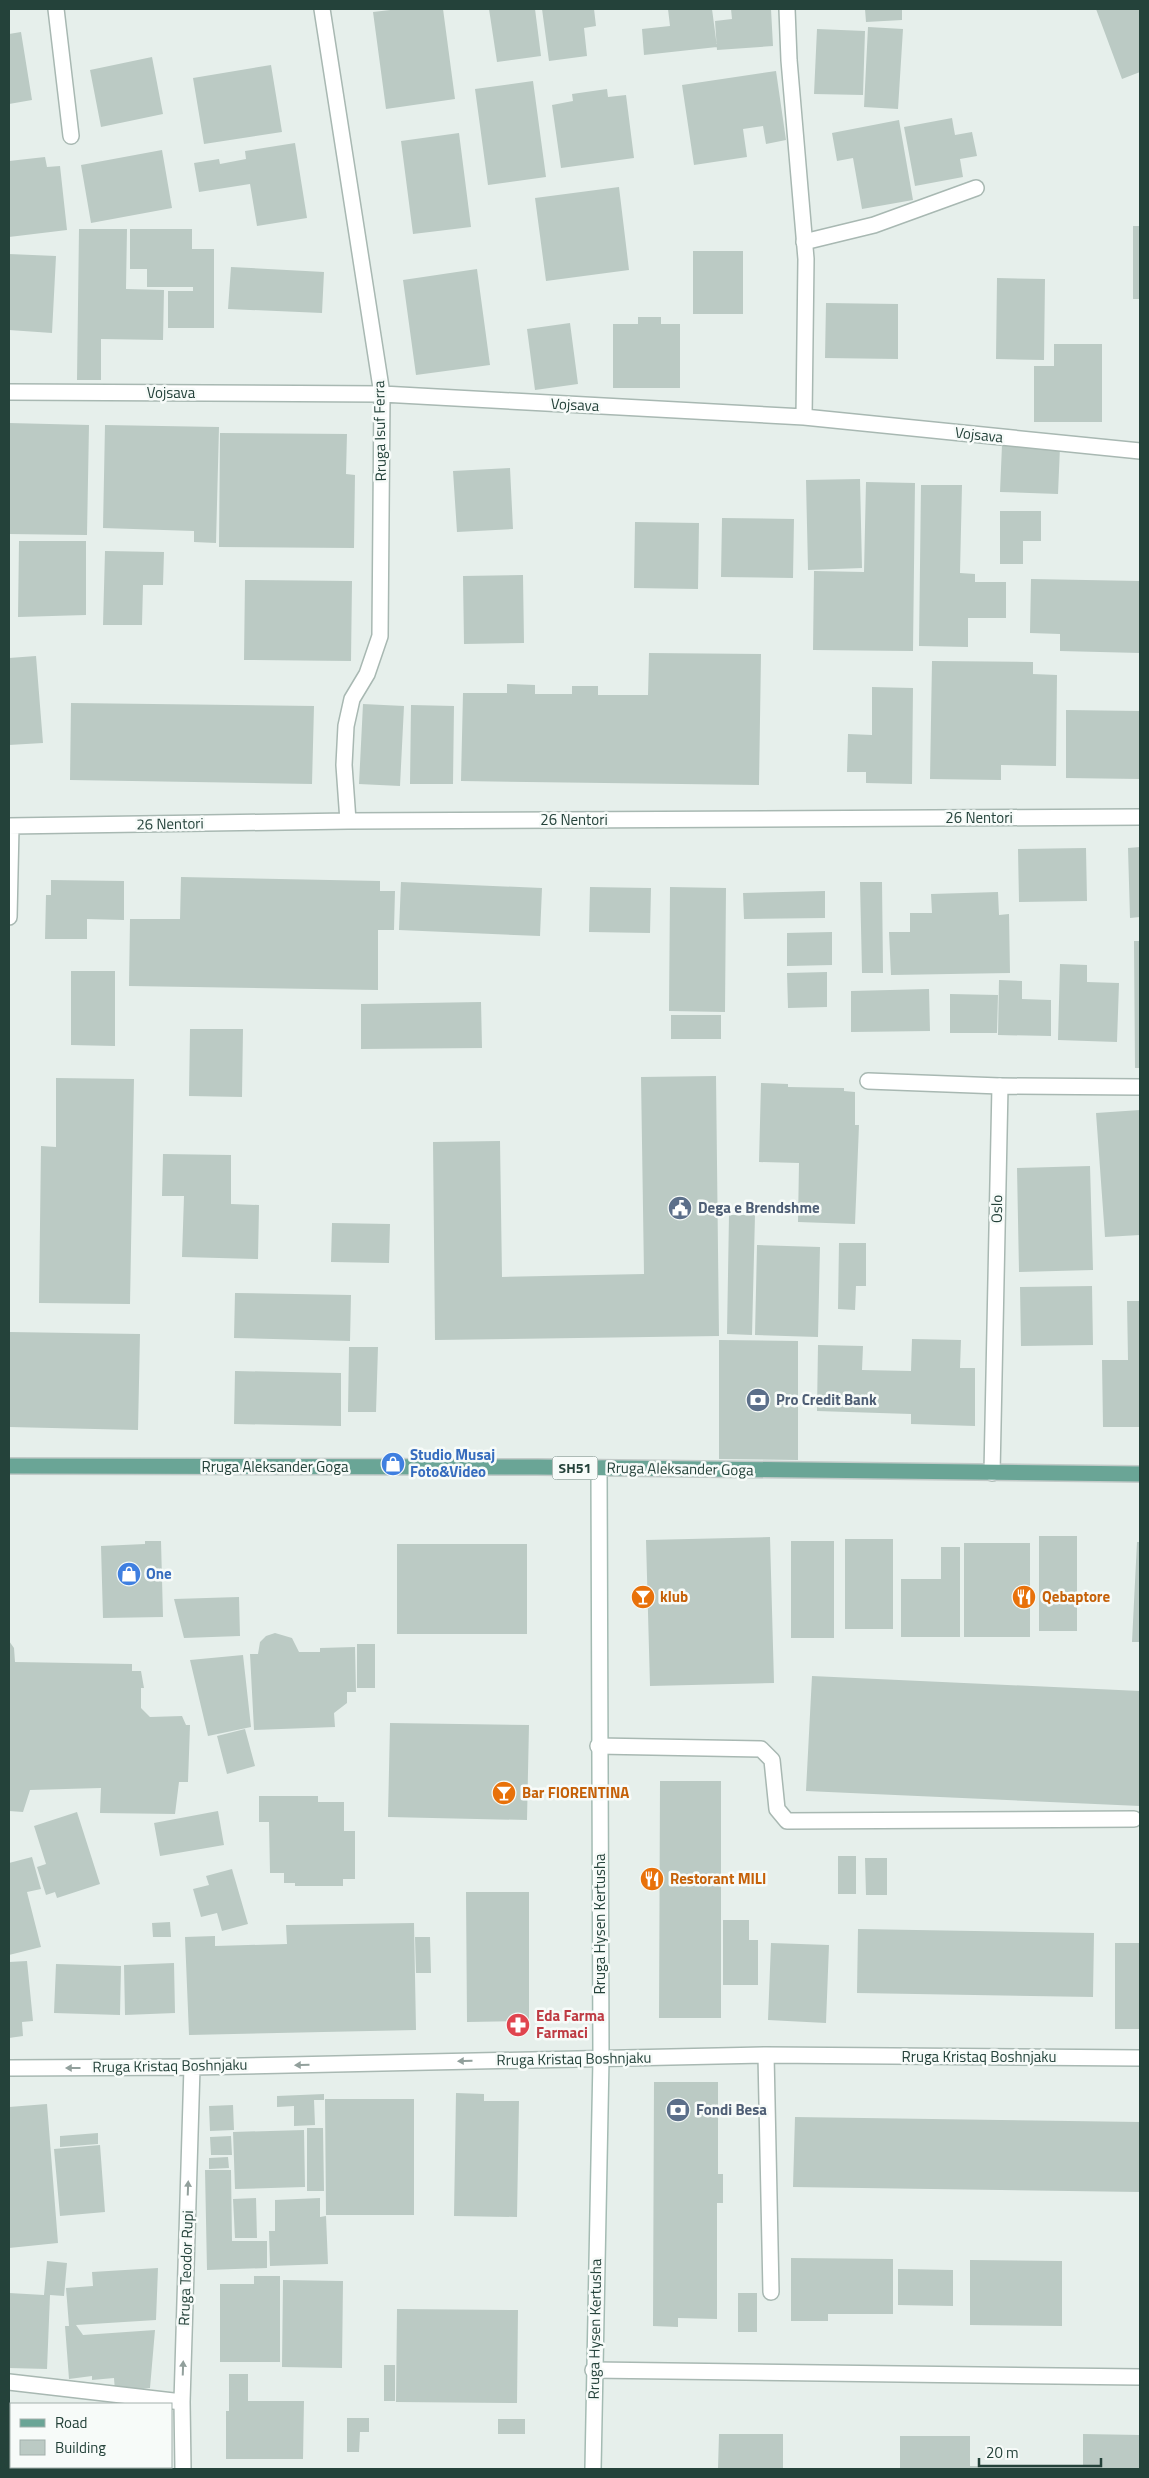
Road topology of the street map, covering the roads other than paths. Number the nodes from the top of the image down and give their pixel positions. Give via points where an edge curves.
1 (56, 9) edge
2 (322, 9) edge
3 (787, 9) edge
4 (71, 136) dead end
5 (976, 188) dead end
6 (804, 242) junction
7 (9, 392) edge
8 (382, 394) junction
9 (804, 416) junction
10 (1140, 451) edge
11 (1140, 817) edge
12 (348, 821) junction
13 (10, 826) edge
14 (9, 916) edge
15 (868, 1081) dead end
16 (1000, 1086) junction
17 (1140, 1087) edge
18 (9, 1466) edge
19 (599, 1468) junction
20 (992, 1472) junction
21 (1140, 1474) edge
22 (598, 1746) junction
23 (1134, 1819) dead end
24 (766, 2055) junction
25 (601, 2058) junction
26 (1140, 2058) edge
27 (192, 2067) junction
28 (9, 2068) edge
29 (771, 2292) dead end
30 (593, 2370) junction
31 (1140, 2376) edge
32 (9, 2382) edge
33 (182, 2402) junction
34 (183, 2469) edge
35 (593, 2469) edge

1 - 4 street
2 - 8 street, Rruga Isuf Ferra
3 - 6 street
5 - 6 street via 874,225
6 - 9 street
7 - 8 street, Vojsava
8 - 9 street, Vojsava
8 - 12 street, Rruga Isuf Ferra via 380,636 367,674 352,699 346,726 344,765
9 - 10 street, Vojsava
11 - 12 street, 26 Nentori
12 - 13 street, 26 Nentori
13 - 14 street
15 - 16 street
16 - 17 street
16 - 20 street, Oslo
18 - 19 main road, Rruga Aleksander Goga / SH51
19 - 20 main road, Rruga Aleksander Goga / SH51
19 - 22 street, Rruga Hysen Kertusha
20 - 21 main road, Rruga Aleksander Goga / SH51
22 - 23 street via 762,1749 772,1760 777,1809 787,1822
22 - 25 street, Rruga Hysen Kertusha
24 - 25 street, Rruga Kristaq Boshnjaku
24 - 26 street, Rruga Kristaq Boshnjaku
24 - 29 street
25 -> 27 street, Rruga Kristaq Boshnjaku
25 - 30 street, Rruga Hysen Kertusha
27 -> 28 street, Rruga Kristaq Boshnjaku
33 -> 27 street, Rruga Teodor Rupi
30 - 31 street
30 - 35 street, Rruga Hysen Kertusha
32 - 33 street
33 - 34 street, Rruga Teodor Rupi

